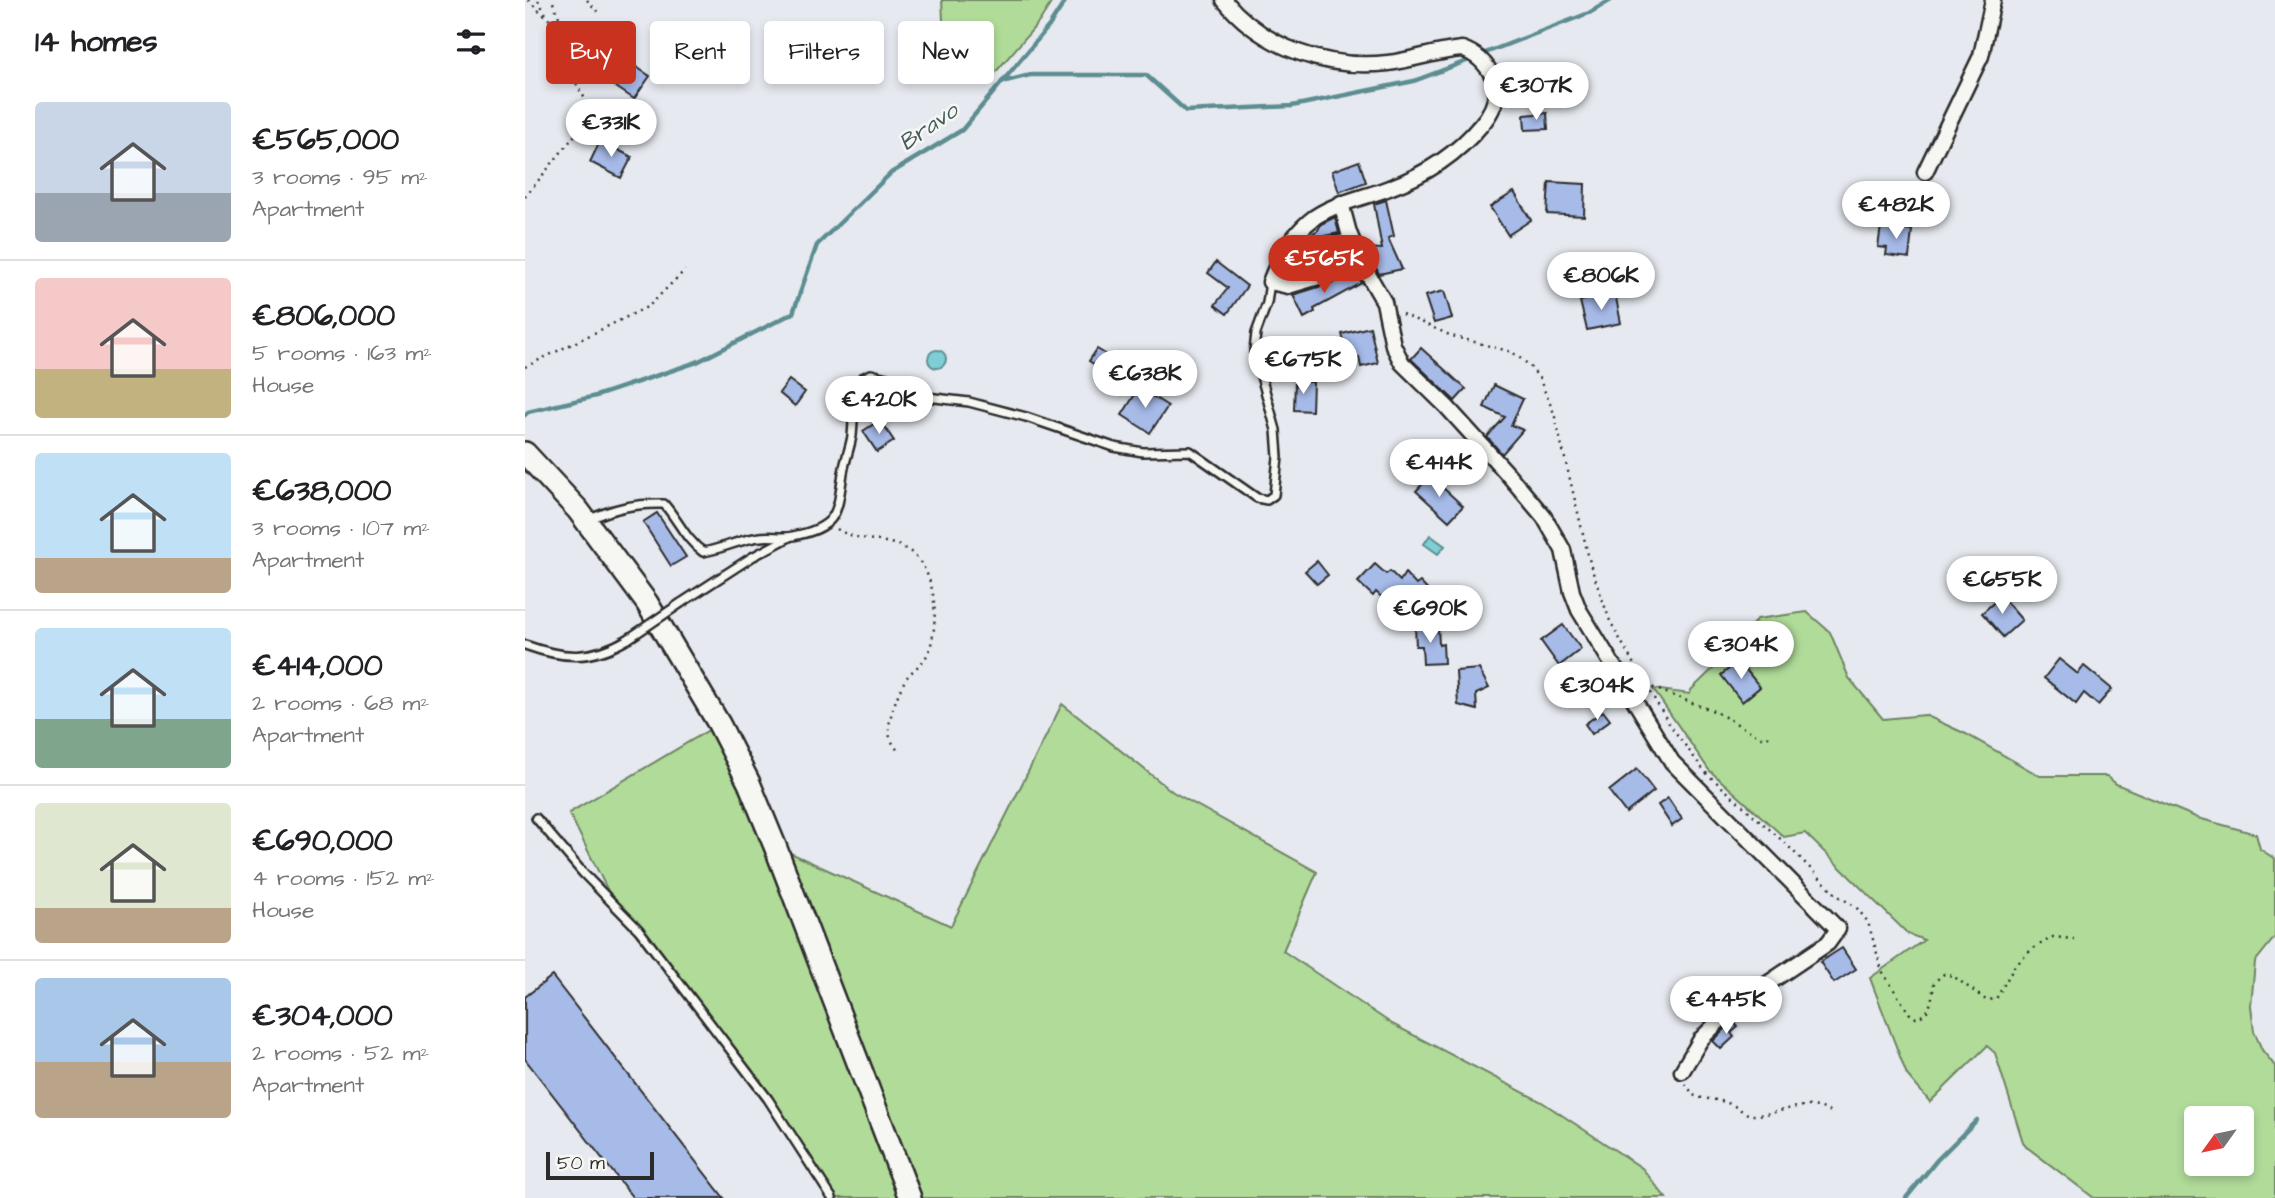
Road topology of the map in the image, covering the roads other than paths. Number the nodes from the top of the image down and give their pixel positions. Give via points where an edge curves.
1 (1224, 0) edge
2 (1993, 0) edge
3 (1925, 172) dead end
4 (1341, 203) junction
5 (1352, 239) junction
6 (1286, 247) junction
7 (1362, 264) junction
8 (1270, 282) junction
9 (525, 453) edge
10 (586, 522) junction
11 (792, 537) junction
12 (525, 645) edge
13 (536, 818) dead end
14 (1682, 1071) road end
15 (909, 1197) edge
16 (832, 1198) edge

1 - 4 street via 1266,37 1307,57 1338,64 1390,63 1462,50 1478,57 1495,82 1495,105 1473,135 1449,156 1413,178
2 - 3 street via 1981,56
4 - 5 street
4 - 6 street via 1312,219
5 - 6 street
5 - 7 street
6 - 8 street
7 - 8 street via 1288,286
7 - 14 street via 1384,302 1393,345 1402,363 1506,472 1554,533 1579,610 1672,762 1837,929 1828,943 1733,1007 1701,1039
8 - 11 lane via 1254,351 1276,430 1274,495 1267,500 1257,498 1190,452 1114,447 969,402 918,396 871,374 856,388 852,438 837,510 830,522
9 - 10 main road
10 - 11 lane via 618,507 664,504 691,543 703,552 764,536
10 - 15 main road via 646,603 749,783
11 - 12 lane, bridge via 761,552 608,651 567,655
13 - 16 lane via 639,930 768,1099

